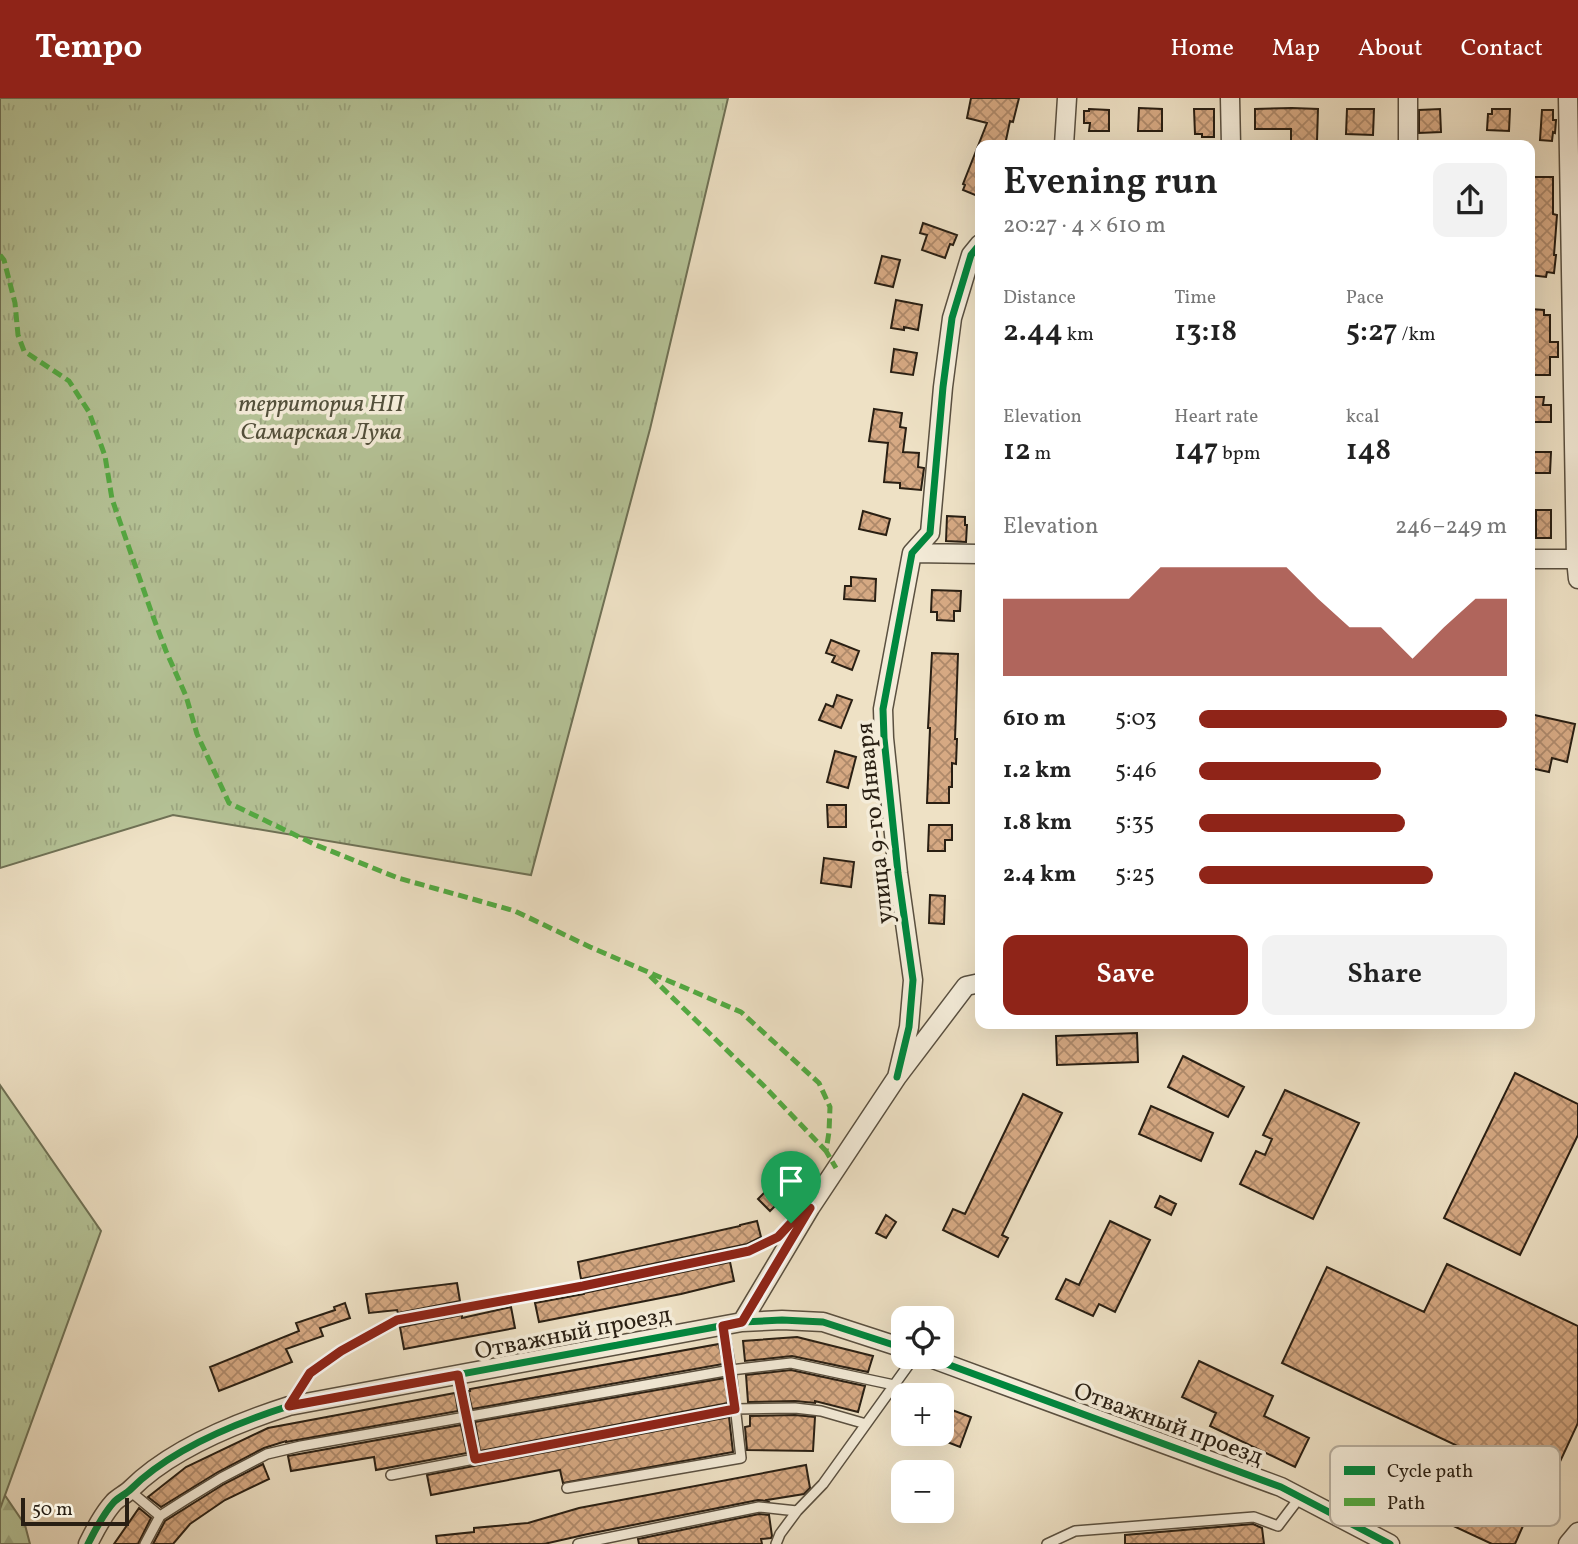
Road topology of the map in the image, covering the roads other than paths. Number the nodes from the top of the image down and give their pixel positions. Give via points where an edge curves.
1 (1067, 98) edge
2 (1230, 98) edge
3 (1408, 98) edge
4 (1568, 98) edge
5 (1061, 140) edge
6 (1231, 140) edge
7 (1408, 140) edge
8 (975, 250) edge
9 (912, 553) junction
10 (975, 554) edge
11 (1535, 559) edge
12 (1577, 559) edge
13 (1578, 579) edge
14 (975, 984) edge
15 (897, 1077) junction
16 (810, 1208) junction
17 (742, 1322) junction
18 (723, 1326) junction
19 (891, 1344) edge
20 (954, 1367) edge
21 (731, 1370) junction
22 (458, 1375) junction
23 (891, 1384) edge
24 (891, 1389) edge
25 (289, 1406) junction
26 (735, 1409) junction
27 (467, 1417) junction
28 (866, 1424) junction
29 (475, 1459) junction
30 (391, 1475) dead end
31 (567, 1488) dead end
32 (130, 1491) junction
33 (1300, 1497) junction
34 (797, 1511) junction
35 (1330, 1513) edge
36 (160, 1516) junction
37 (1356, 1526) edge
38 (1578, 1532) edge
39 (622, 1539) edge
40 (88, 1544) edge
41 (145, 1544) edge
42 (578, 1544) edge
43 (776, 1544) edge
44 (1047, 1544) edge
45 (1390, 1544) edge
46 (1568, 1544) edge

1 - 5 street
2 - 6 street
3 - 7 street
4 - 12 street
8 - 9 street, улица 9-го Января via 952,318 930,533
9 - 10 street
9 - 15 street, улица 9-го Января via 883,709 913,980 909,1027
11 - 12 street
12 - 13 street
14 - 15 street via 966,986
15 - 16 street
16 - 17 street
16 - 25 lane via 778,1237 749,1251 397,1320 310,1373
17 - 18 street, Отважный проезд
17 - 19 street, Отважный проезд via 823,1322
18 - 21 lane
18 - 22 street, Отважный проезд
20 - 33 street, Отважный проезд
21 - 23 lane via 791,1363
21 - 26 lane
21 - 27 lane
22 - 25 street, Отважный проезд
22 - 27 lane
24 - 28 lane
25 - 32 street, Отважный проезд via 256,1416 189,1448
26 - 28 lane via 795,1408
26 - 29 lane
26 - 31 lane via 741,1458
27 - 29 lane
27 - 36 lane via 267,1454
28 - 34 lane via 823,1484
29 - 30 lane
32 - 36 lane
32 - 40 street, Отважный проезд via 114,1503
33 - 35 street, Отважный проезд
33 - 44 lane via 1278,1526 1255,1517 1241,1518 1075,1531
34 - 39 lane via 759,1507
34 - 43 lane
36 - 41 lane
37 - 45 street, Отважный проезд
38 - 46 street
39 - 42 lane

